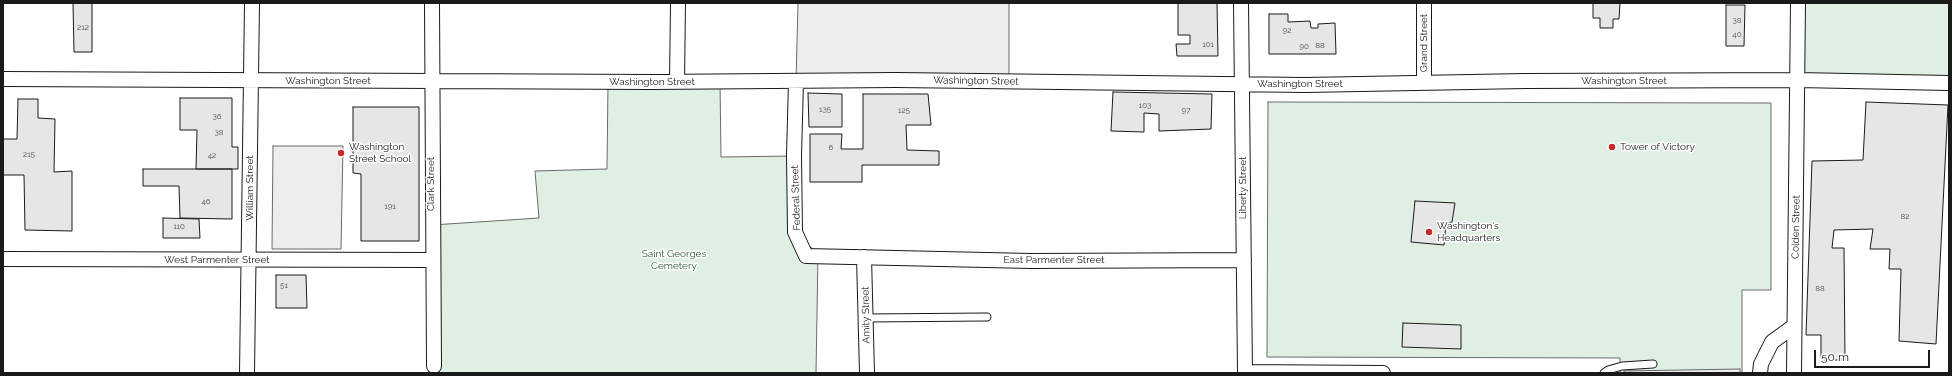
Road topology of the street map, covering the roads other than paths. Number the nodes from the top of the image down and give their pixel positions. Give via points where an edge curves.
1 (252, 3) edge
2 (432, 3) edge
3 (678, 3) edge
4 (1241, 3) edge
5 (1424, 3) edge
6 (1798, 3) edge
7 (3, 78) edge
8 (251, 80) junction
9 (1798, 80) junction
10 (431, 81) junction
11 (796, 81) junction
12 (677, 82) junction
13 (1424, 82) junction
14 (1949, 83) edge
15 (1242, 84) junction
16 (864, 257) junction
17 (3, 259) edge
18 (250, 260) junction
19 (432, 260) junction
20 (1244, 260) junction
21 (987, 317) dead end
22 (866, 318) junction
23 (1794, 326) junction
24 (1653, 364) dead end
25 (434, 366) dead end
26 (1245, 372) edge
27 (248, 373) edge
28 (867, 373) edge
29 (1383, 373) edge
30 (1604, 373) edge
31 (1760, 373) edge
32 (1794, 373) edge

1 - 8 street, William Street
2 - 10 street, Clark Street
3 - 12 street
4 - 15 street, Liberty Street
5 - 13 street, Grand Street
6 - 9 street, Colden Street
7 - 8 street, Washington Street
8 - 10 street, Washington Street
8 - 18 street, William Street
9 - 13 street, Washington Street
9 - 14 street, Washington Street
9 - 23 street, Colden Street
10 - 12 street, Washington Street
10 - 19 street, Clark Street
11 - 12 street, Washington Street
11 - 15 street, Washington Street
11 - 16 street, Federal Street via 795,232 806,256
13 - 15 street, Washington Street
15 - 20 street, Liberty Street
16 - 20 street, East Parmenter Street via 1031,261
16 - 22 street, Amity Street
17 - 18 street, West Parmenter Street
18 - 19 street, West Parmenter Street
18 - 27 street, William Street
19 - 25 street, Clark Street
20 - 26 street, Liberty Street
21 - 22 lane
22 - 28 street, Amity Street
23 - 31 street via 1772,342 1761,364
23 - 32 street, Colden Street
24 - 30 lane via 1622,366
26 - 29 street

